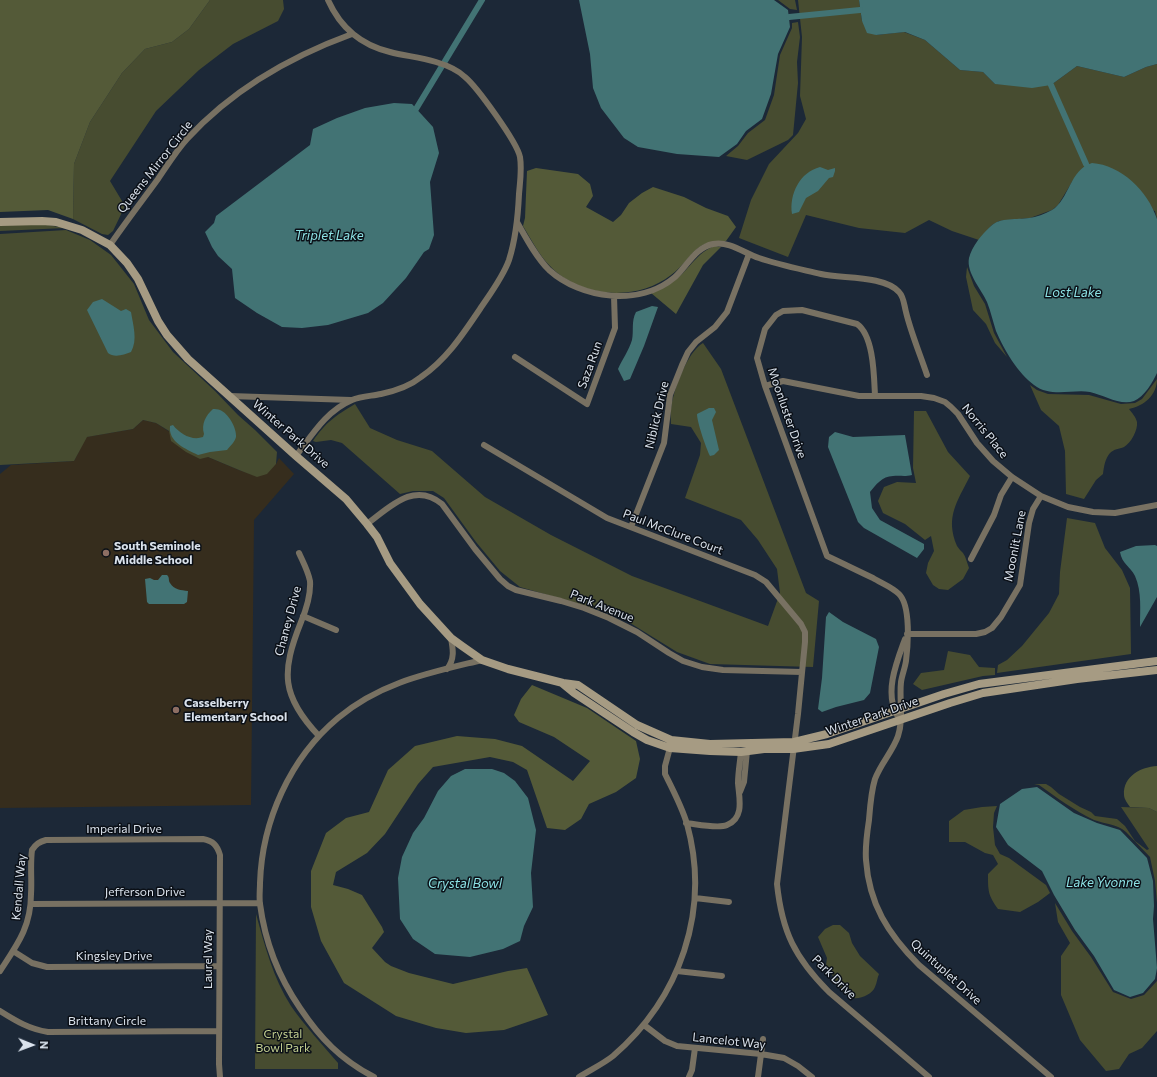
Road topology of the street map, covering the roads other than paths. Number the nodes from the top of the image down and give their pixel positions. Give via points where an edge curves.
1 (328, 0) edge
2 (352, 34) junction
3 (0, 222) edge
4 (517, 222) junction
5 (110, 245) junction
6 (749, 254) junction
7 (614, 296) junction
8 (515, 357) dead end
9 (927, 375) dead end
10 (765, 386) junction
11 (230, 396) junction
12 (875, 396) junction
13 (353, 400) junction
14 (484, 445) dead end
15 (296, 456) junction
16 (1012, 477) junction
17 (1041, 496) junction
18 (1157, 505) edge
19 (367, 524) junction
20 (630, 527) junction
21 (299, 553) dead end
22 (971, 559) dead end
23 (303, 616) junction
24 (336, 630) dead end
25 (907, 634) junction
26 (451, 638) junction
27 (482, 660) junction
28 (1157, 661) edge
29 (447, 669) junction
30 (1157, 670) edge
31 (802, 672) junction
32 (1074, 676) junction
33 (893, 679) junction
34 (901, 682) junction
35 (898, 710) junction
36 (900, 720) junction
37 (319, 736) junction
38 (671, 744) junction
39 (794, 746) junction
40 (744, 751) junction
41 (686, 823) junction
42 (214, 842) joint
43 (35, 845) joint
44 (695, 898) junction
45 (219, 902) junction
46 (729, 902) dead end
47 (260, 903) junction
48 (31, 904) junction
49 (13, 951) junction
50 (219, 966) junction
51 (0, 971) edge
52 (677, 971) junction
53 (722, 976) dead end
54 (0, 1011) edge
55 (644, 1025) junction
56 (219, 1031) junction
57 (763, 1039) dead end
58 (694, 1048) junction
59 (761, 1054) junction
60 (220, 1077) edge
61 (374, 1077) edge
62 (579, 1077) edge
63 (689, 1077) edge
64 (758, 1077) edge
65 (812, 1077) edge
66 (930, 1077) edge
67 (1051, 1077) edge

1 - 2 street
2 - 4 street via 376,48 422,57 465,76 506,130 520,154
2 - 5 street, Queens Mirror Circle via 296,57 250,84 226,103 186,141
3 - 5 street, Winter Park Drive via 56,222 82,230
4 - 7 street via 538,256 558,277 584,291
4 - 13 street via 508,261 488,298 448,354 420,378 403,388
5 - 11 street, Winter Park Drive via 138,279 167,335 188,359
6 - 7 street via 724,244 706,246 675,277 663,284 648,291
6 - 9 street via 781,265 830,276 866,279 892,286 902,296
6 - 20 street, Niblick Drive via 727,312 688,352 670,395 664,443
7 - 8 street, Saza Run via 615,328 587,404
10 - 12 street, Norris Place via 783,381 858,396
10 - 12 street, Moonluster Drive via 757,358 765,329 783,311 802,310 862,327 869,346
10 - 25 street, Moonluster Drive via 827,556 899,594 906,607
11 - 13 street
11 - 15 street, Winter Park Drive
12 - 16 street, Norris Place via 921,396 944,402 958,414 993,461
13 - 15 street via 328,414
14 - 20 street, Paul McClure Court via 607,518
15 - 19 street, Winter Park Drive via 346,499
16 - 17 street, Norris Place
16 - 22 street
17 - 18 street, Norris Place via 1068,507 1093,512 1115,513
17 - 25 street, Moonlit Lane via 1033,509 1029,523 1020,585 992,628 976,634
19 - 26 street, Winter Park Drive via 403,583
19 - 31 street, Park Avenue via 406,497 426,495 435,498 500,579 516,590 561,601 603,616 637,632 683,661 702,667
20 - 31 street, Paul McClure Court via 766,582 805,632
21 - 23 street, Chaney Drive via 310,582
23 - 24 street
23 - 37 street, Chaney Drive via 288,661 288,677 297,710
25 - 33 street, Moonluster Drive
25 - 34 street, Moonluster Drive via 906,662
26 - 27 street, Winter Park Drive
26 - 29 street via 453,658
27 - 29 street
27 - 38 street, Winter Park Drive via 508,669 578,685 637,725
28 - 32 street, Winter Park Drive
29 - 37 street via 399,682 379,691 356,704
30 - 32 street, Winter Park Drive
31 - 39 street
32 - 35 street, Winter Park Drive via 979,684
32 - 36 street, Winter Park Drive via 983,693
33 - 34 street
33 - 35 street, Moonluster Drive via 892,702
34 - 35 street, Moonluster Drive
35 - 36 street, Quintuplet Drive
35 - 39 street, Winter Park Drive
36 - 39 street, Winter Park Drive via 829,744
36 - 67 street, Quintuplet Drive via 897,738 881,765 871,796 866,859 874,899 901,948
37 - 47 street via 285,783 270,822 261,865
38 - 39 street, Winter Park Drive
38 - 40 street, Winter Park Drive via 710,751
38 - 41 street via 665,774
39 - 40 street, Winter Park Drive
39 - 66 street, Park Drive via 777,884 779,905 794,949 804,965 829,992
40 - 41 street via 738,783 740,806 735,820 720,826
41 - 44 street via 692,849
42 - 43 street, Imperial Drive via 203,839 46,840
42 - 45 street, Laurel Way via 220,855
43 - 48 street, Kendall Way via 31,857
44 - 46 street
44 - 52 street via 688,938
45 - 47 street, Jefferson Drive
45 - 48 street, Jefferson Drive
45 - 50 street, Laurel Way
47 - 61 street via 271,953 290,994 337,1053
48 - 49 street, Kendall Way via 26,929
49 - 50 street, Kingsley Drive via 32,963 47,967
49 - 51 street, Kendall Way
50 - 56 street, Laurel Way
52 - 53 street
52 - 55 street via 664,997
54 - 56 street, Brittany Circle via 20,1024 48,1032
55 - 58 street, Lancelot Way via 665,1041 677,1046
55 - 62 street via 612,1057
56 - 60 street, Laurel Way
57 - 59 street
58 - 59 street, Lancelot Way
58 - 63 street
59 - 64 street
59 - 65 street, Lancelot Way via 784,1058

